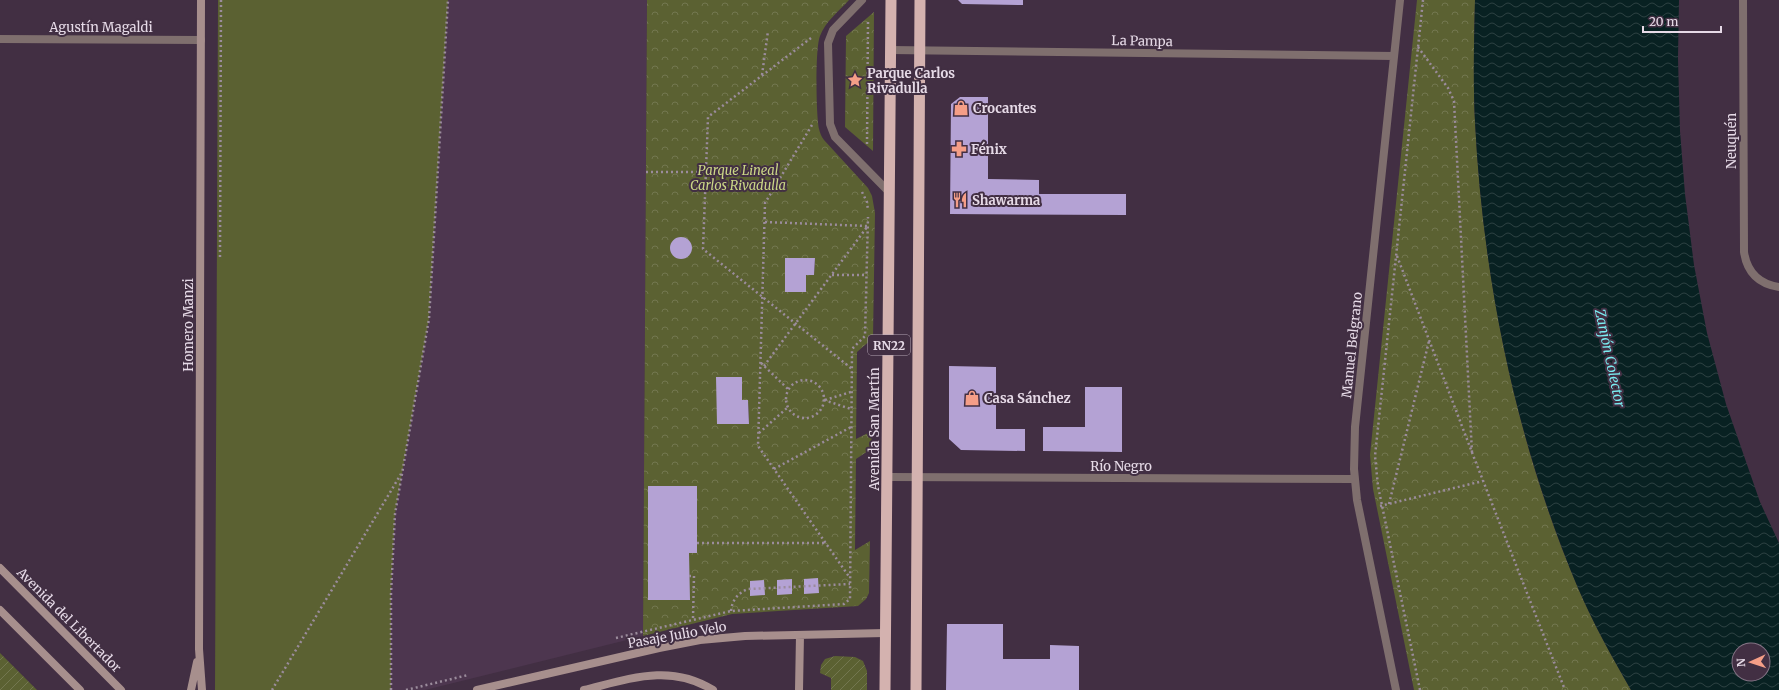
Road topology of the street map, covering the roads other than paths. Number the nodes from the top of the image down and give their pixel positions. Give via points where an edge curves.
1 (201, 0) edge
2 (862, 0) edge
3 (891, 0) edge
4 (920, 0) edge
5 (1400, 0) edge
6 (1743, 0) edge
7 (0, 39) edge
8 (201, 40) junction
9 (890, 50) junction
10 (919, 51) junction
11 (1394, 56) junction
12 (890, 192) junction
13 (1779, 287) edge
14 (888, 477) junction
15 (917, 477) junction
16 (1354, 479) junction
17 (0, 568) edge
18 (0, 610) edge
19 (885, 633) junction
20 (800, 635) junction
21 (199, 649) junction
22 (80, 690) edge
23 (121, 690) edge
24 (191, 690) edge
25 (202, 690) edge
26 (477, 690) edge
27 (584, 690) edge
28 (713, 690) edge
29 (799, 690) edge
30 (885, 690) edge
31 (916, 690) edge
32 (1396, 690) edge

1 - 8 main road, Homero Manzi
2 - 12 street via 833,30 828,43 830,124 835,137
3 - 9 highway, Avenida San Martín / RN22
4 - 10 highway, RN22
5 - 11 street, Manuel Belgrano
6 - 13 street, Neuquén via 1744,252 1749,271 1764,283
7 - 8 street, Agustín Magaldi
8 - 21 main road, Homero Manzi
9 - 10 street, La Pampa
9 - 12 highway, Avenida San Martín / RN22
10 - 11 street, La Pampa
10 - 15 highway, RN22
11 - 16 street, Manuel Belgrano via 1356,428
12 - 14 highway, Avenida San Martín / RN22
14 - 15 street, Río Negro
14 - 19 highway, Avenida San Martín / RN22
15 - 16 street, Río Negro
15 - 31 highway, RN22
16 - 32 street, Manuel Belgrano
17 - 23 main road, Avenida del Libertador
18 - 22 main road
19 - 20 main road, Pasaje Julio Velo
19 - 30 highway, Avenida San Martín / RN22
20 - 26 main road, Pasaje Julio Velo via 722,638 679,644
20 - 29 main road
21 - 24 main road, Homero Manzi
21 - 25 main road, Homero Manzi
27 - 28 main road via 635,678 663,675 686,677

